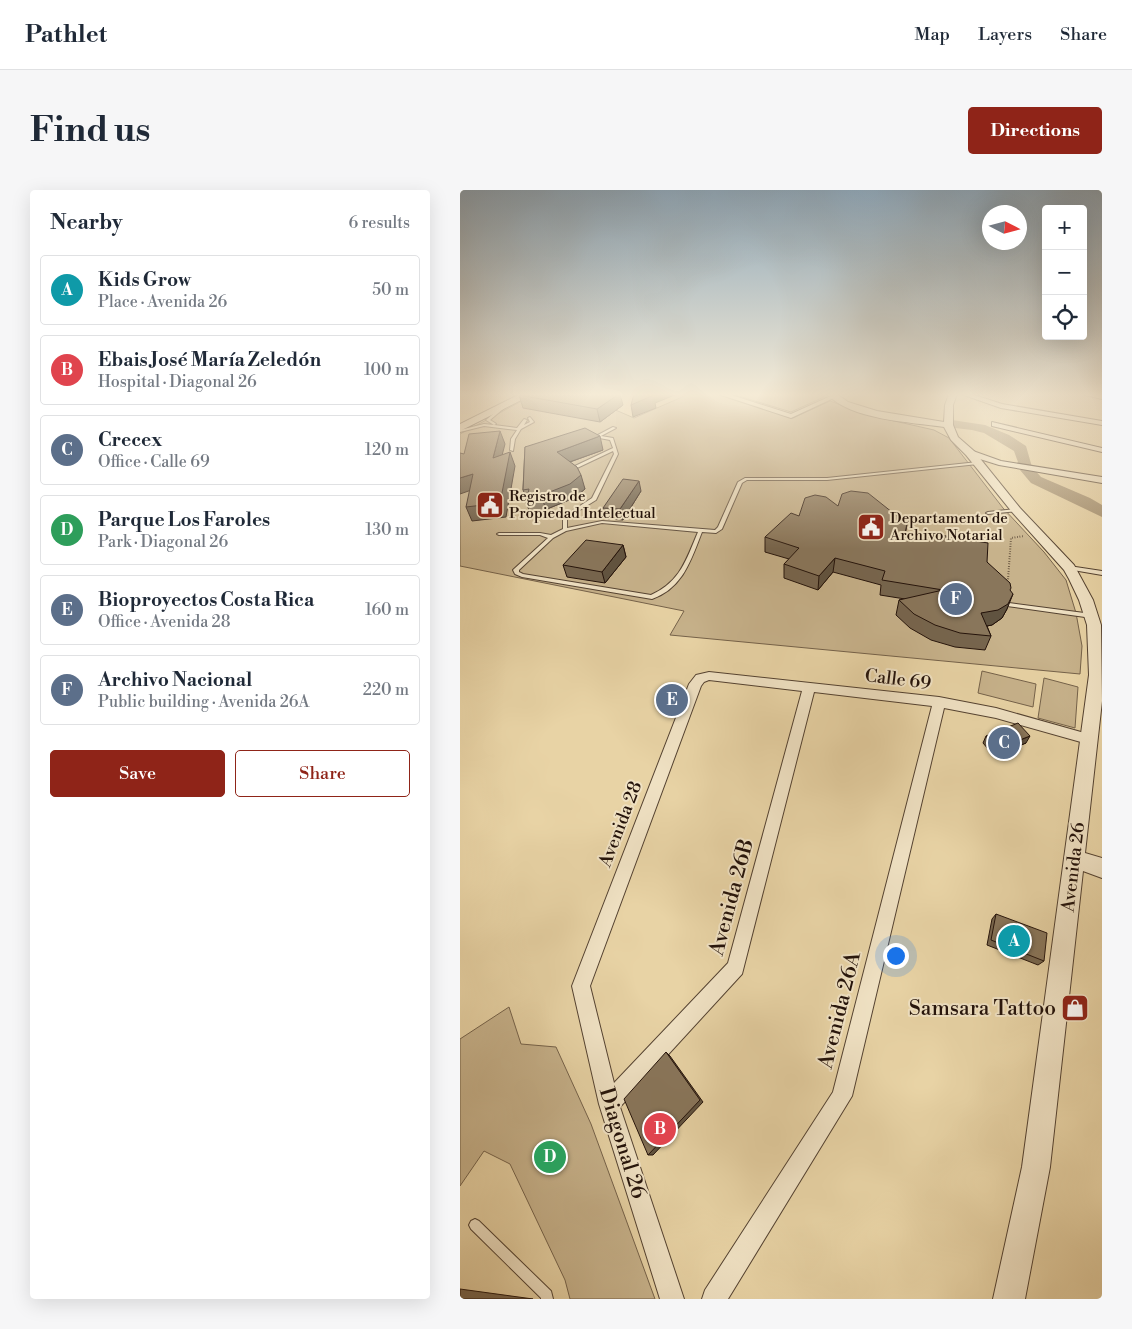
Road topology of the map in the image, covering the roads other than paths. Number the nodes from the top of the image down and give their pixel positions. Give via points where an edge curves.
1 (512, 446) edge
2 (613, 446) edge
3 (962, 446) edge
4 (614, 449) junction
5 (512, 450) dead end
6 (974, 458) junction
7 (576, 467) edge
8 (995, 472) junction
9 (1102, 480) edge
10 (1016, 510) junction
11 (988, 513) dead end
12 (565, 530) junction
13 (700, 532) junction
14 (499, 534) dead end
15 (551, 536) junction
16 (1069, 568) junction
17 (1102, 573) edge
18 (1009, 605) edge
19 (1096, 623) edge
20 (700, 678) joint
21 (809, 687) junction
22 (938, 702) junction
23 (1088, 739) junction
24 (1074, 858) junction
25 (1102, 868) edge
26 (581, 986) joint
27 (609, 1104) junction
28 (475, 1226) dead end
29 (547, 1299) edge
30 (672, 1299) edge
31 (714, 1299) edge
32 (1010, 1299) edge

1 - 5 lane
2 - 4 lane
3 - 6 street, Avenida 26
4 - 7 lane
4 - 12 lane via 616,454 594,499 565,517
6 - 8 street, Avenida 26
6 - 13 lane via 827,479 746,479 740,482 720,528 713,533
8 - 9 street
8 - 10 street, Avenida 26
10 - 11 lane
10 - 16 street, Avenida 26
12 - 13 lane via 602,522
12 - 15 lane
13 - 15 lane via 682,574 672,587 652,597 516,573
14 - 15 lane
16 - 17 lane
16 - 19 street, Avenida 26
18 - 19 lane
19 - 23 street, Avenida 26 via 1097,675
20 - 21 street, Calle 69 via 709,676
20 - 26 street, Avenida 28 via 694,684
21 - 22 street, Calle 69
21 - 27 street, Avenida 26B via 736,968
22 - 23 street, Calle 69 via 996,713
22 - 31 street, Avenida 26A via 842,1096
23 - 24 street, Avenida 26
24 - 25 street
24 - 32 street, Avenida 26 via 1036,1167
26 - 27 street, Diagonal 26
27 - 30 street, Diagonal 26
28 - 29 lane

